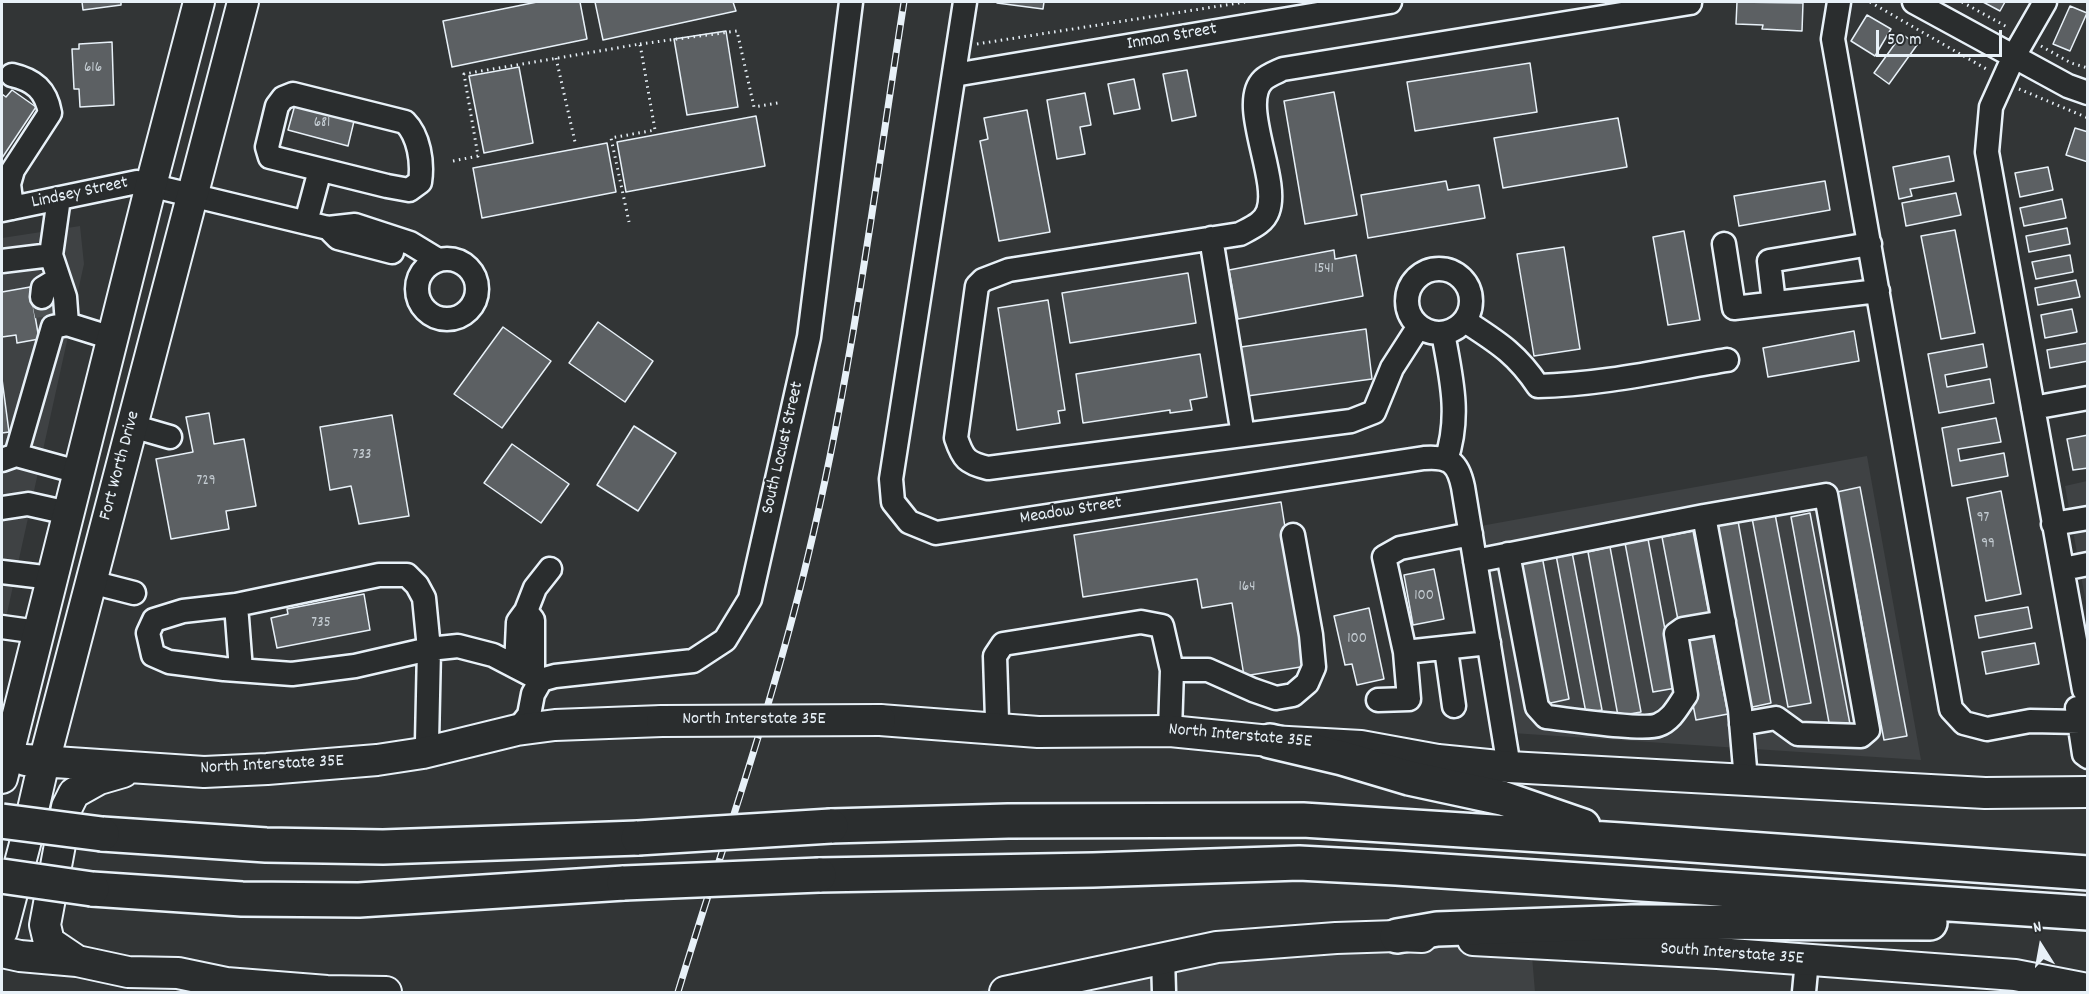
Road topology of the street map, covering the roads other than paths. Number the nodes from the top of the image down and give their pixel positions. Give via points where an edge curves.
1 (199, 2) edge
2 (243, 2) edge
3 (851, 2) edge
4 (964, 2) edge
5 (1390, 2) edge
6 (1839, 2) edge
7 (1914, 2) edge
8 (2045, 2) edge
9 (1690, 3) edge
10 (2013, 56) junction
11 (12, 75) dead end
12 (954, 75) junction
13 (2088, 93) edge
14 (320, 170) junction
15 (5, 183) edge
16 (151, 185) junction
17 (193, 194) junction
18 (59, 198) junction
19 (7, 209) edge
20 (306, 222) junction
21 (1211, 238) junction
22 (1724, 244) dead end
23 (1870, 244) junction
24 (51, 255) junction
25 (438, 260) dead end
26 (2, 261) edge
27 (58, 279) junction
28 (1878, 291) junction
29 (1774, 303) junction
30 (52, 316) junction
31 (1465, 321) junction
32 (1419, 326) junction
33 (1443, 333) junction
34 (112, 338) junction
35 (1727, 360) dead end
36 (2088, 398) edge
37 (2033, 408) junction
38 (132, 426) junction
39 (1243, 435) junction
40 (170, 437) dead end
41 (9, 458) edge
42 (1446, 460) junction
43 (78, 472) junction
44 (2, 508) edge
45 (68, 513) junction
46 (1704, 516) junction
47 (2088, 518) edge
48 (2053, 524) junction
49 (1471, 534) junction
50 (1293, 535) dead end
51 (1508, 554) junction
52 (1475, 561) junction
53 (2088, 564) edge
54 (550, 569) dead end
55 (2063, 569) junction
56 (2, 572) edge
57 (52, 578) junction
58 (91, 582) junction
59 (134, 593) dead end
60 (236, 605) junction
61 (1724, 622) junction
62 (2, 627) edge
63 (38, 632) junction
64 (1489, 643) junction
65 (1446, 648) junction
66 (429, 649) junction
67 (1405, 652) junction
68 (241, 670) junction
69 (1172, 670) junction
70 (530, 675) junction
71 (2086, 692) edge
72 (1378, 700) dead end
73 (1454, 706) dead end
74 (2080, 722) junction
75 (1741, 724) junction
76 (994, 729) junction
77 (517, 730) junction
78 (1170, 731) junction
79 (1270, 741) junction
80 (423, 753) junction
81 (2088, 757) edge
82 (44, 762) junction
83 (3, 765) edge
84 (1509, 767) junction
85 (138, 768) junction
86 (1746, 780) junction
87 (2088, 792) edge
88 (2, 821) edge
89 (1621, 840) junction
90 (2088, 873) edge
91 (2, 876) edge
92 (2088, 914) edge
93 (2, 931) edge
94 (1386, 936) junction
95 (2, 952) edge
96 (1163, 957) junction
97 (1807, 960) junction
98 (77, 961) junction
99 (178, 983) edge
100 (2077, 989) edge
101 (386, 993) edge
102 (1005, 993) edge
103 (1164, 993) edge
104 (1804, 993) edge

1 - 16 main road
2 - 17 main road, Fort Worth Drive
3 - 70 street, South Locust Street via 809,337 750,599 725,640 693,661 555,676
4 - 12 street, Meadow Street
5 - 12 street, Inman Street
6 - 23 street via 1833,39
7 - 10 street
8 - 10 street
9 - 21 street via 1283,69 1263,80 1255,109 1270,193 1268,211 1258,224 1240,234
10 - 13 street
10 - 37 street via 1991,107 1987,152
11 - 15 street via 40,87 50,113
12 - 42 street, Meadow Street via 891,479 893,502 909,522 936,533 1424,458
14 - 14 street via 409,190 420,182 421,171 414,135 405,122 293,94 283,98 277,106 267,147 270,157
14 - 20 street
15 - 19 street
16 - 17 street, Lindsey Street
16 - 18 street, Lindsey Street via 137,182
16 - 34 main road
17 - 20 street, Lindsey Street
17 - 38 main road, Fort Worth Drive
18 - 19 street, Lindsey Street
18 - 24 street
20 - 25 street, Lindsey Street via 327,228 355,225 410,243
21 - 39 street
21 - 39 street via 1009,270 983,280 977,286 956,438 961,454 972,464 988,468
22 - 29 street via 1734,308
23 - 28 street
23 - 29 street via 1769,261
24 - 26 street
24 - 27 street
27 - 30 street via 64,297
27 - 30 street via 43,288
28 - 29 street
28 - 74 street via 1951,709 1964,723 1987,729 2030,721
30 - 34 street
30 - 41 street
31 - 32 street via 1471,310 1468,285 1448,269 1435,268 1423,272 1407,292 1410,317
31 - 33 street
31 - 35 street via 1505,347 1538,386
32 - 33 street
32 - 39 street via 1392,368 1374,412 1351,421
33 - 42 street via 1455,398
34 - 43 main road
36 - 37 street
37 - 48 street
38 - 40 street
38 - 58 main road, Fort Worth Drive
41 - 43 street
42 - 49 street via 1460,472
43 - 45 main road
44 - 45 street via 28,504
45 - 57 main road
46 - 51 street
46 - 61 street
46 - 75 street via 1826,495 1868,730 1861,736 1798,734 1776,718
47 - 48 street
48 - 55 street
49 - 52 street
49 - 67 street via 1400,548 1384,557
50 - 69 street via 1314,667 1307,683 1293,695 1276,698 1208,670
51 - 52 street
51 - 61 street via 1537,707 1546,717 1657,726 1672,716 1686,695 1676,634 1683,629
52 - 64 street
53 - 55 street
54 - 70 street via 535,588 518,622
55 - 71 street
56 - 57 street
57 - 63 main road
58 - 59 street
58 - 82 main road, Fort Worth Drive
60 - 66 street via 379,575 407,575 423,598
60 - 68 street
60 - 68 street via 183,611 154,620 148,633 153,655 169,662
61 - 75 street
62 - 63 street
63 - 83 main road
64 - 65 street
64 - 84 street
65 - 67 street
65 - 73 street
66 - 68 street via 355,666 292,674
66 - 70 street via 458,646 493,655
66 - 80 street via 427,742
67 - 72 street via 1409,699
69 - 76 street via 1162,626 1141,622 1002,644 995,656
69 - 78 street
70 - 77 street via 533,694 529,715
71 - 74 street via 2077,706
74 - 81 street via 2084,754
75 - 86 street
76 - 77 main road, North Interstate 35E, bridge via 880,720 662,721
76 - 78 main road, North Interstate 35E
77 - 80 main road, North Interstate 35E
78 - 79 main road, North Interstate 35E
79 - 84 main road, North Interstate 35E via 1361,746 1438,760
79 - 89 highway via 1502,798
80 - 85 main road, North Interstate 35E via 256,770
82 - 83 main road, North Interstate 35E
82 - 85 main road, North Interstate 35E
82 - 93 main road, Fort Worth Drive
84 - 86 main road
85 - 98 main road via 99,779 74,793 67,807 45,925 49,942
86 - 87 main road via 1985,793
88 - 89 highway, bridge via 102,834 266,845 383,847 1020,821 1303,820
89 - 90 highway
91 - 92 highway, bridge via 92,889 359,900 819,875 1299,863
92 - 94 highway via 1967,923 1632,922 1497,926
94 - 96 main road via 1217,947
94 - 97 main road, South Interstate 35E
95 - 98 main road
96 - 102 main road
96 - 103 street
97 - 100 main road, South Interstate 35E via 2015,975
97 - 104 street
98 - 99 main road
99 - 101 main road

